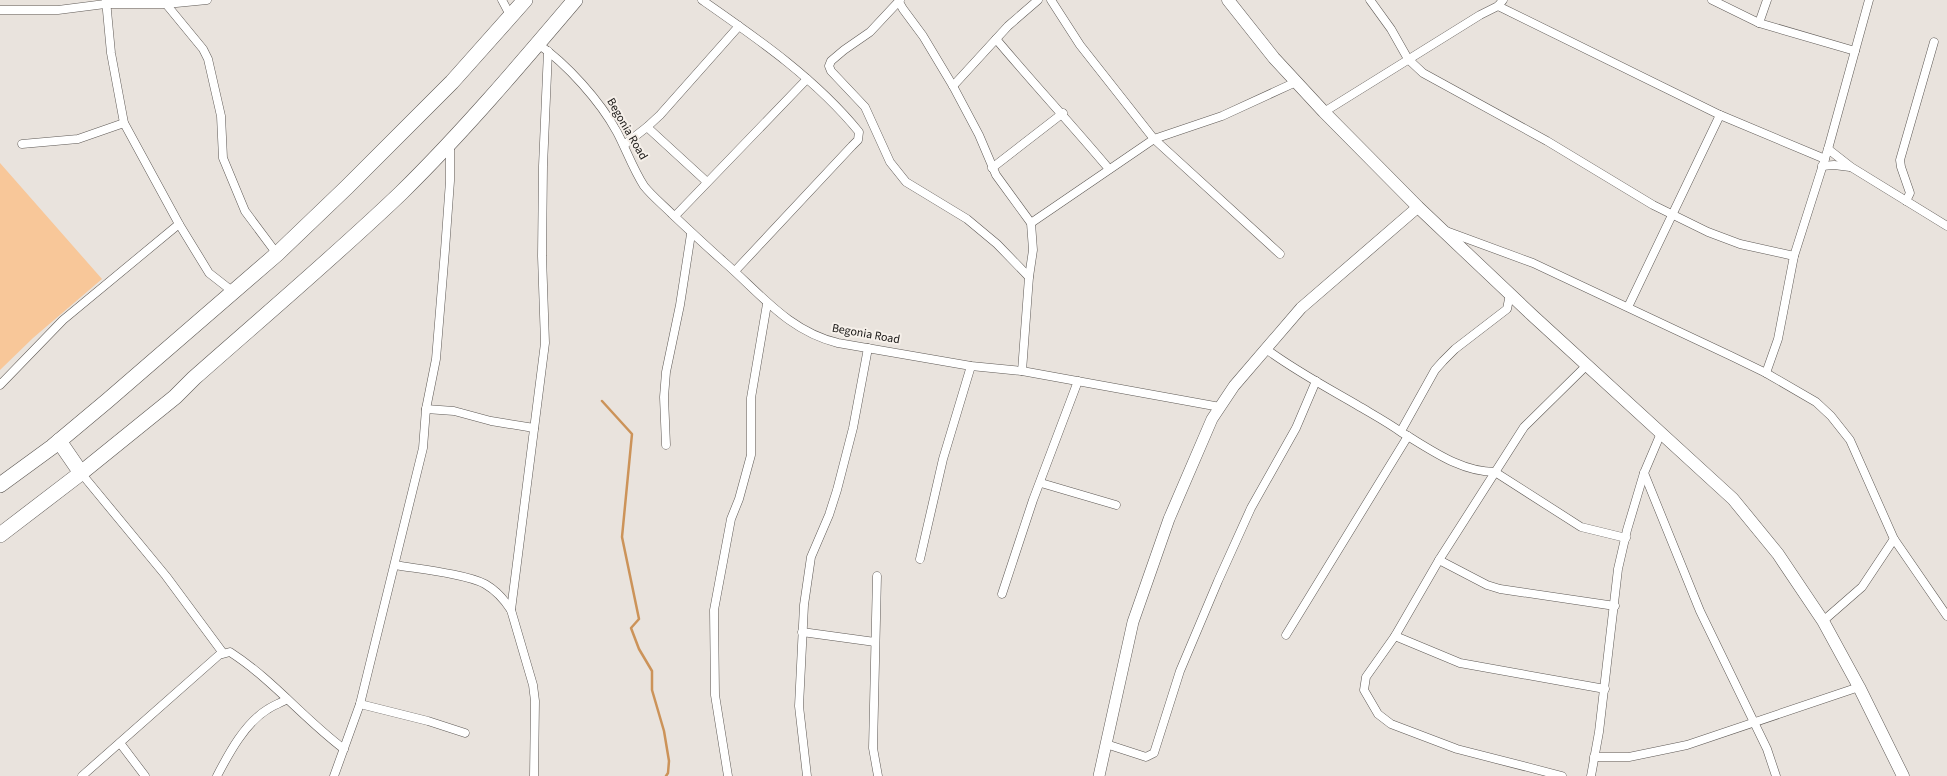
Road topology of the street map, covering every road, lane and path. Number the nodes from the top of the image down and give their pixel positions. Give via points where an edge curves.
1 (207, 0) edge
2 (502, 0) edge
3 (525, 0) edge
4 (575, 0) edge
5 (702, 0) edge
6 (1038, 0) edge
7 (1051, 0) edge
8 (1228, 0) edge
9 (1370, 0) edge
10 (1712, 0) edge
11 (1767, 0) edge
12 (1869, 0) edge
13 (900, 1) edge
14 (106, 2) edge
15 (1500, 3) edge
16 (166, 4) junction
17 (0, 10) edge
18 (511, 17) junction
19 (1759, 23) junction
20 (739, 26) junction
21 (996, 39) junction
22 (1934, 42) dead end
23 (543, 48) junction
24 (1855, 51) junction
25 (1408, 60) junction
26 (807, 79) junction
27 (1296, 82) junction
28 (953, 86) junction
29 (1324, 112) junction
30 (1063, 113) junction
31 (1720, 116) junction
32 (124, 123) junction
33 (647, 127) junction
34 (1154, 139) junction
35 (450, 142) junction
36 (22, 144) dead end
37 (624, 145) junction
38 (1828, 149) junction
39 (1824, 163) junction
40 (1851, 167) junction
41 (992, 168) junction
42 (1109, 168) junction
43 (707, 182) junction
44 (1906, 201) junction
45 (1418, 207) junction
46 (1671, 214) junction
47 (675, 216) junction
48 (1030, 223) junction
49 (179, 224) junction
50 (1947, 226) edge
51 (1443, 230) junction
52 (691, 234) junction
53 (277, 254) junction
54 (1280, 254) dead end
55 (1794, 256) junction
56 (735, 271) junction
57 (1029, 277) junction
58 (232, 291) junction
59 (1510, 294) junction
60 (767, 304) junction
61 (1628, 306) junction
62 (868, 348) junction
63 (1266, 349) junction
64 (1587, 365) junction
65 (971, 366) junction
66 (1022, 371) junction
67 (1766, 373) junction
68 (1078, 381) junction
69 (1316, 381) junction
70 (0, 385) edge
71 (1220, 407) junction
72 (426, 408) junction
73 (534, 428) junction
74 (1401, 432) junction
75 (1661, 433) junction
76 (1408, 436) junction
77 (58, 441) junction
78 (666, 445) dead end
79 (1495, 472) junction
80 (82, 473) junction
81 (1644, 473) junction
82 (1041, 482) junction
83 (0, 485) edge
84 (1116, 504) dead end
85 (0, 535) edge
86 (1626, 538) junction
87 (1894, 539) junction
88 (920, 558) dead end
89 (1439, 560) junction
90 (395, 565) junction
91 (877, 576) dead end
92 (1002, 594) dead end
93 (1615, 606) junction
94 (511, 610) junction
95 (1947, 616) edge
96 (1823, 621) junction
97 (802, 632) junction
98 (1286, 635) dead end
99 (1395, 636) junction
100 (875, 642) junction
101 (223, 653) junction
102 (1858, 687) junction
103 (1605, 689) junction
104 (287, 699) junction
105 (360, 704) junction
106 (1754, 724) junction
107 (465, 733) dead end
108 (120, 743) junction
109 (1106, 744) junction
110 (344, 749) junction
111 (1594, 757) junction
112 (82, 776) edge
113 (145, 776) edge
114 (217, 776) edge
115 (334, 776) edge
116 (534, 776) edge
117 (728, 776) edge
118 (807, 776) edge
119 (878, 776) edge
120 (1099, 776) edge
121 (1562, 776) edge
122 (1591, 776) edge
123 (1776, 776) edge
124 (1902, 776) edge

1 - 16 street
2 - 18 street
3 - 18 highway
4 - 23 highway
5 - 20 street
6 - 21 street
7 - 34 street via 1080,46
8 - 27 main road
9 - 25 street via 1391,29
10 - 19 street
11 - 19 street
12 - 24 street
13 - 28 street via 902,9 923,36
13 - 57 street via 870,32 831,61 830,71 865,107 890,162 906,182 968,219
14 - 16 street
14 - 17 street via 58,10
14 - 32 street via 111,54
15 - 25 street
15 - 31 street
16 - 53 street via 203,49 208,59 222,116 223,158 246,211
18 - 53 highway via 452,82
19 - 24 street
20 - 26 street
20 - 33 street
21 - 28 street
21 - 30 street
22 - 44 street via 1900,160 1910,193
23 - 35 highway
23 - 37 street, Begonia Road via 598,101
23 - 73 street via 542,256 545,343
24 - 38 street
25 - 29 street
25 - 46 street via 1423,73 1547,141
26 - 43 street
26 - 56 street via 842,110 859,132 858,140
27 - 29 main road
27 - 34 street via 1222,116
28 - 41 street via 979,135
29 - 45 main road
30 - 41 street
30 - 42 street
31 - 39 street
31 - 46 street
32 - 36 street via 78,139
32 - 49 street
33 - 37 street
33 - 43 street
34 - 42 street
34 - 54 street
35 - 72 street via 450,182 436,359
35 - 80 highway via 401,192 313,274 175,397
37 - 47 street, Begonia Road via 644,186
38 - 39 street
38 - 40 street
39 - 40 street
39 - 55 street
40 - 44 street
41 - 48 street
42 - 48 street
43 - 47 street
44 - 50 street
45 - 51 main road
45 - 63 street via 1301,308
46 - 55 street via 1740,244
46 - 61 street
47 - 52 street, Begonia Road
48 - 57 street via 1033,250
49 - 58 street via 209,273
49 - 70 street via 63,320
51 - 59 main road
51 - 61 street via 1533,263
52 - 56 street, Begonia Road
52 - 78 street via 666,372
53 - 58 highway
55 - 67 street via 1778,339
56 - 60 street, Begonia Road
57 - 66 street
58 - 77 highway
59 - 64 main road
59 - 74 street via 1507,310 1455,349 1435,370
60 - 62 street, Begonia Road via 787,319 823,339
60 - 117 street via 751,398 751,455 731,519 714,610 715,695
61 - 67 street
62 - 65 street, Begonia Road
62 - 97 street via 853,428 837,490 811,557
63 - 69 street via 1291,368
63 - 71 street via 1234,386
64 - 75 main road
64 - 79 street via 1524,427
65 - 66 street, Begonia Road
65 - 88 street via 943,459
66 - 68 street, Begonia Road
67 - 87 street via 1816,402 1850,440
68 - 71 street, Begonia Road
68 - 82 street
69 - 74 street
69 - 109 street via 1296,428 1251,508 1218,581 1180,671 1154,753 1146,757
71 - 109 street via 1212,419 1169,519 1133,622
72 - 73 street via 454,411 491,421
72 - 90 street via 423,448
73 - 94 street
74 - 76 street
75 - 81 street
75 - 96 main road via 1733,499 1778,554
76 - 79 street via 1439,455 1473,470
76 - 98 street
77 - 80 highway
77 - 83 highway
79 - 86 street via 1581,527
79 - 89 street
80 - 85 highway
80 - 101 street via 166,576
81 - 86 street
81 - 106 street via 1700,611
82 - 84 street
82 - 92 street
86 - 93 street via 1618,569
87 - 95 street
87 - 96 street via 1862,587
89 - 93 street via 1500,589
89 - 99 street
90 - 94 street via 458,576 484,584 504,599
90 - 105 street
91 - 100 street
93 - 103 street
94 - 116 street via 533,686
96 - 102 main road
97 - 100 street
97 - 118 street via 799,706
99 - 103 street via 1460,663
99 - 121 street via 1366,677 1364,684 1364,690 1384,720 1457,749
100 - 119 street via 873,748
101 - 104 street via 230,652 252,666
101 - 108 street
102 - 106 street
102 - 124 main road
103 - 111 street
104 - 110 street via 320,731
104 - 114 street via 267,709 255,719
105 - 107 street
105 - 110 street
106 - 111 street via 1650,754
106 - 123 street
108 - 112 street
108 - 113 street
109 - 120 street
110 - 115 street
111 - 122 street

